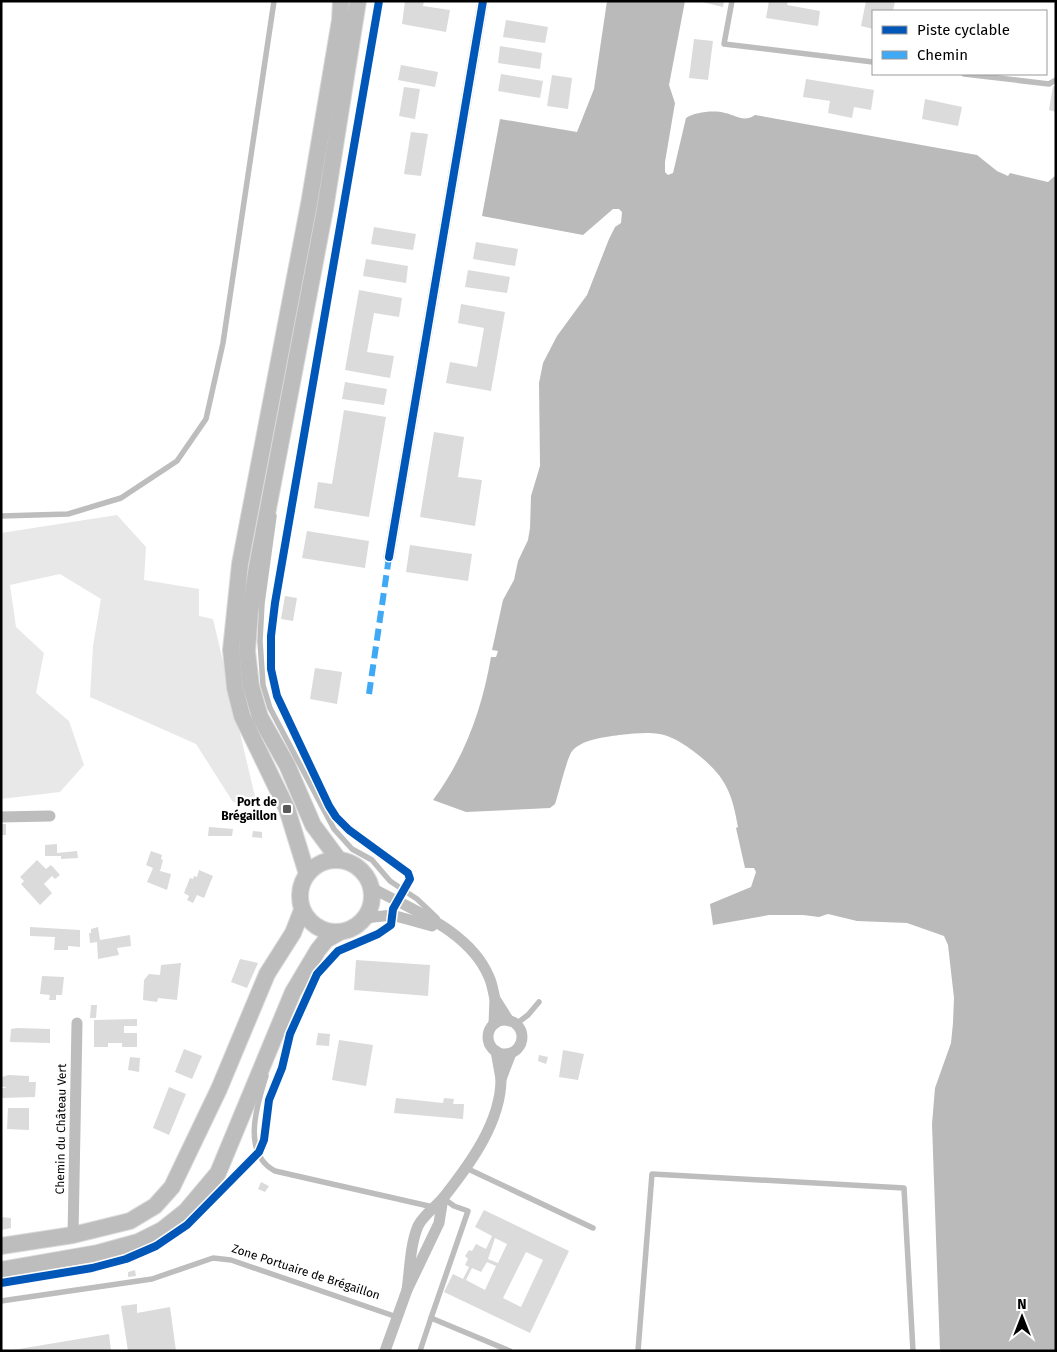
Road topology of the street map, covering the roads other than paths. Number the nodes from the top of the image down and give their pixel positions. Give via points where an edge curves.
1 (274, 1) edge
2 (341, 1) edge
3 (358, 1) edge
4 (483, 1) edge
5 (732, 1) edge
6 (872, 62) edge
7 (972, 75) edge
8 (1056, 80) edge
9 (280, 448) junction
10 (1, 516) edge
11 (389, 557) dead end
12 (50, 816) dead end
13 (1, 817) edge
14 (339, 860) junction
15 (307, 874) junction
16 (372, 888) junction
17 (302, 910) junction
18 (365, 918) junction
19 (340, 932) junction
20 (453, 933) junction
21 (495, 999) junction
22 (539, 1002) dead end
23 (512, 1022) junction
24 (77, 1023) dead end
25 (494, 1024) junction
26 (496, 1051) junction
27 (511, 1053) junction
28 (264, 1061) junction
29 (501, 1078) junction
30 (464, 1167) junction
31 (443, 1198) junction
32 (433, 1207) junction
33 (593, 1228) dead end
34 (73, 1235) junction
35 (1, 1246) edge
36 (1, 1270) edge
37 (407, 1290) junction
38 (1, 1301) edge
39 (397, 1317) junction
40 (431, 1318) junction
41 (385, 1351) edge
42 (420, 1351) edge
43 (510, 1351) edge
44 (638, 1351) edge
45 (914, 1351) edge

1 - 10 lane via 223,343 206,419 177,461 121,498 68,514
2 - 15 main road via 309,204 240,564 231,650 234,688 242,716 287,809
3 - 9 main road via 326,209
4 - 11 street
5 - 6 lane via 724,44
7 - 8 lane via 1049,84
9 - 14 main road via 250,612 247,651 251,686 260,717 287,765 313,825
9 - 20 lane via 260,641 263,685 270,708 334,829
12 - 13 street
14 - 15 main road via 321,863
14 - 16 main road via 356,866 369,879
15 - 17 main road via 300,892
16 - 18 main road via 373,899
16 - 20 street
17 - 19 main road via 317,928
17 - 34 main road via 293,933 267,974 220,1089 172,1187 155,1206 130,1221
18 - 19 main road via 358,925
18 - 20 street via 392,915
19 - 28 main road via 326,940 318,950 292,992
20 - 21 street via 488,975
21 - 23 street
21 - 25 street
22 - 23 lane via 528,1015
23 - 25 street via 501,1020
23 - 27 street via 522,1037 519,1047
24 - 34 street, Chemin du Château Vert
25 - 26 street via 489,1038
26 - 27 street
26 - 29 street
27 - 29 street
28 - 32 lane via 267,1075 256,1112 255,1148 268,1168
28 - 36 main road via 218,1173 186,1211 162,1230 138,1242 98,1253
29 - 30 street via 501,1097 487,1134
30 - 31 street
30 - 33 lane
31 - 32 street
31 - 37 street via 439,1223
31 - 40 lane via 468,1211
32 - 37 street via 418,1226
34 - 35 main road
37 - 39 street
38 - 39 lane, Zone Portuaire de Brégaillon via 152,1279 212,1258 231,1260
39 - 41 street
40 - 42 lane
40 - 43 lane
44 - 45 lane via 652,1174 904,1188

